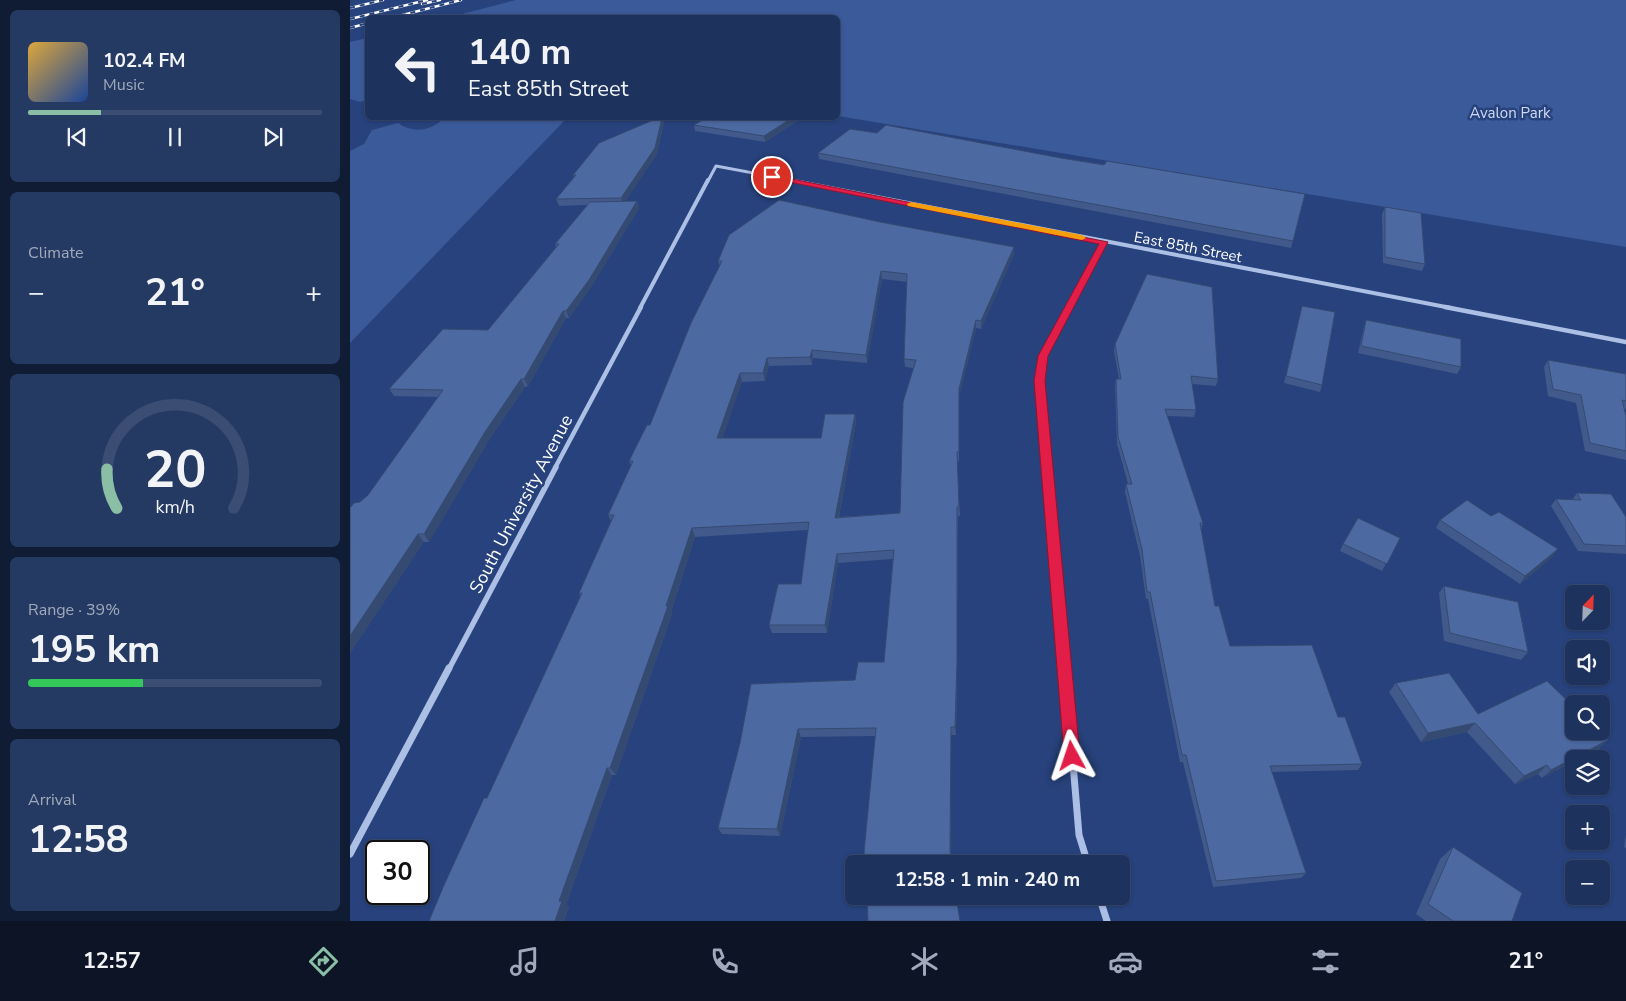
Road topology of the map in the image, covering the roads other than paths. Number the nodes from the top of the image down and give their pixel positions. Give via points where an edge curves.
1 (716, 166) joint
2 (1104, 242) junction
3 (1626, 342) edge
4 (350, 854) edge
5 (1085, 855) edge
6 (1102, 905) edge
7 (1107, 921) edge

1 - 2 street, East 85th Street
1 - 4 street, South University Avenue
2 - 3 street, East 85th Street
2 - 5 street via 1043,356 1040,381 1079,835
6 - 7 street

